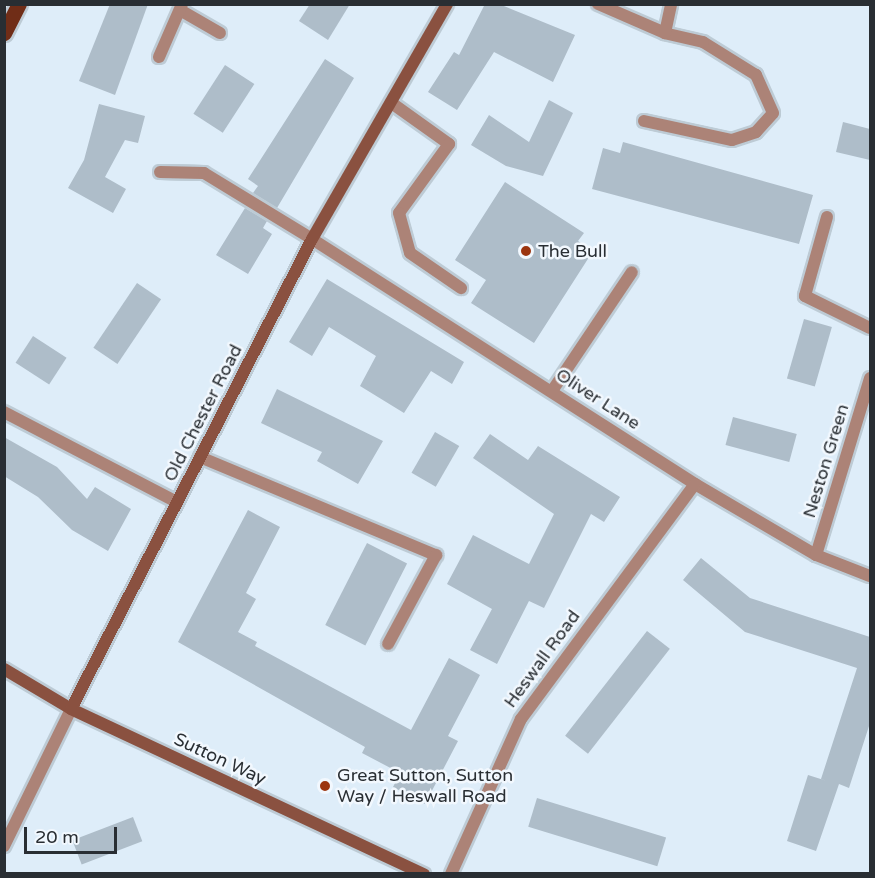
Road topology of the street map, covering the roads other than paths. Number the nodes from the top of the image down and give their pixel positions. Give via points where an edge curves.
1 (18, 4) edge
2 (447, 4) edge
3 (598, 4) edge
4 (671, 4) edge
5 (181, 7) edge
6 (4, 33) edge
7 (220, 33) dead end
8 (665, 33) junction
9 (159, 57) dead end
10 (393, 104) junction
11 (644, 121) dead end
12 (160, 172) dead end
13 (827, 217) dead end
14 (312, 239) junction
15 (632, 272) dead end
16 (461, 288) dead end
17 (870, 328) edge
18 (870, 378) edge
19 (552, 391) junction
20 (4, 412) edge
21 (200, 457) junction
22 (695, 484) junction
23 (177, 502) junction
24 (816, 555) junction
25 (870, 576) edge
26 (388, 644) dead end
27 (4, 669) edge
28 (71, 709) junction
29 (4, 846) edge
30 (424, 873) edge
31 (451, 873) edge

1 - 6 main road
2 - 10 main road, Old Chester Road
3 - 8 street
4 - 8 street
5 - 7 street
5 - 9 street
8 - 11 street via 703,42 756,75 772,113 756,132 732,140
10 - 14 main road, Old Chester Road
10 - 16 street via 449,144 399,213 410,253
12 - 14 street, Oliver Lane via 204,173
13 - 17 street via 805,296
14 - 19 street, Oliver Lane
14 - 21 main road, Old Chester Road
15 - 19 street
18 - 24 street, Neston Green
19 - 22 street, Oliver Lane
20 - 23 street
21 - 23 main road, Old Chester Road
21 - 26 street via 436,555
22 - 24 street, Oliver Lane
22 - 31 street, Heswall Road via 521,718
23 - 28 main road, Old Chester Road
24 - 25 street, Oliver Lane
27 - 28 main road, Sutton Way
28 - 29 street, Old Chester Road
28 - 30 main road, Sutton Way

